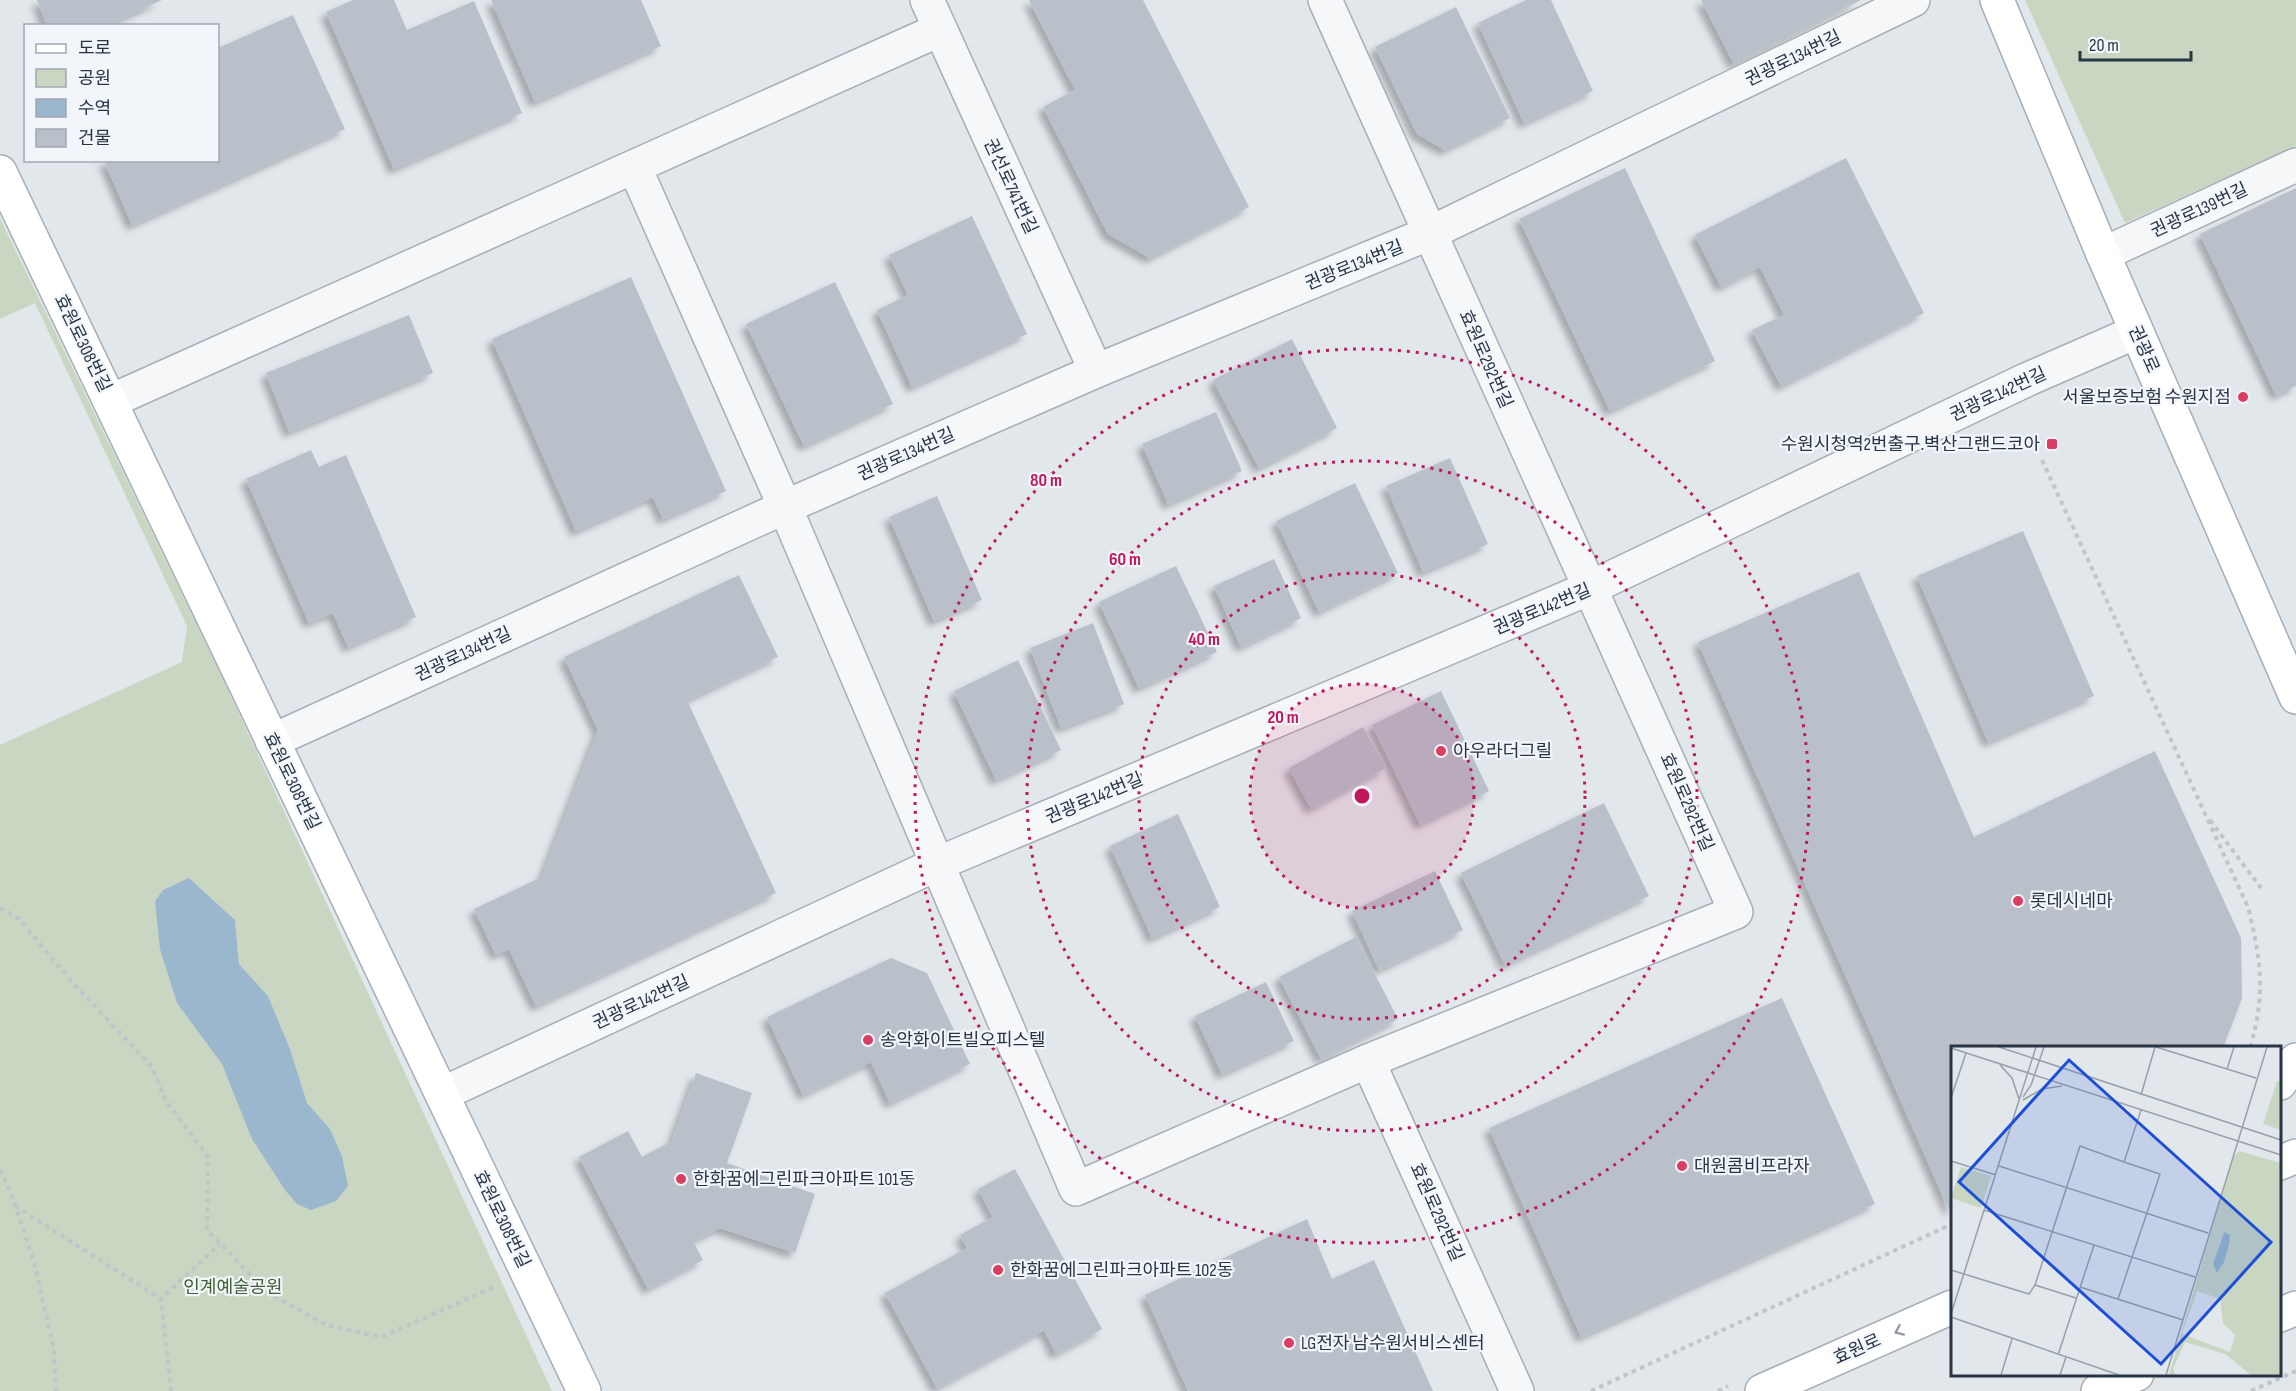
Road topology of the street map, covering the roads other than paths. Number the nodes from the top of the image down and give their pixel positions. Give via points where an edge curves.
1 (927, 0) edge
2 (1325, 0) edge
3 (1913, 0) edge
4 (1996, 0) edge
5 (939, 30) junction
6 (2296, 165) edge
7 (635, 168) junction
8 (0, 172) edge
9 (1430, 234) junction
10 (2103, 254) junction
11 (2136, 332) junction
12 (1096, 371) junction
13 (111, 401) junction
14 (785, 507) junction
15 (1590, 588) junction
16 (2296, 697) edge
17 (272, 741) junction
18 (937, 864) junction
19 (2296, 1060) edge
20 (1368, 1061) junction
21 (2281, 1082) edge
22 (442, 1094) junction
23 (2296, 1156) edge
24 (2281, 1163) edge
25 (1951, 1308) edge
26 (2296, 1308) edge
27 (2281, 1315) edge
28 (2132, 1376) edge
29 (584, 1391) edge
30 (1517, 1391) edge
31 (1762, 1391) edge
32 (2098, 1391) edge

1 - 5 street, 권선로741번길
2 - 9 street, 효원로292번길
3 - 9 street, 권광로134번길
4 - 10 street, 권광로
5 - 7 street
5 - 12 street, 권선로741번길
6 - 10 street, 권광로139번길
7 - 13 street
7 - 14 street
8 - 13 street, 효원로308번길
9 - 12 street, 권광로134번길
9 - 15 street, 효원로292번길
10 - 11 street, 권광로
11 - 15 street, 권광로142번길 via 2026,380
11 - 16 street, 권광로
12 - 14 street, 권광로134번길
13 - 17 street, 효원로308번길
14 - 17 street, 권광로134번길
14 - 18 street
15 - 18 street, 권광로142번길
15 - 20 street, 효원로292번길 via 1736,912
17 - 22 street, 효원로308번길
18 - 20 street via 1076,1189
18 - 22 street, 권광로142번길
19 - 21 street
20 - 30 street, 효원로292번길
22 - 29 street, 효원로308번길
23 - 24 street
25 -> 31 street, 효원로
26 - 27 street
28 - 32 street

